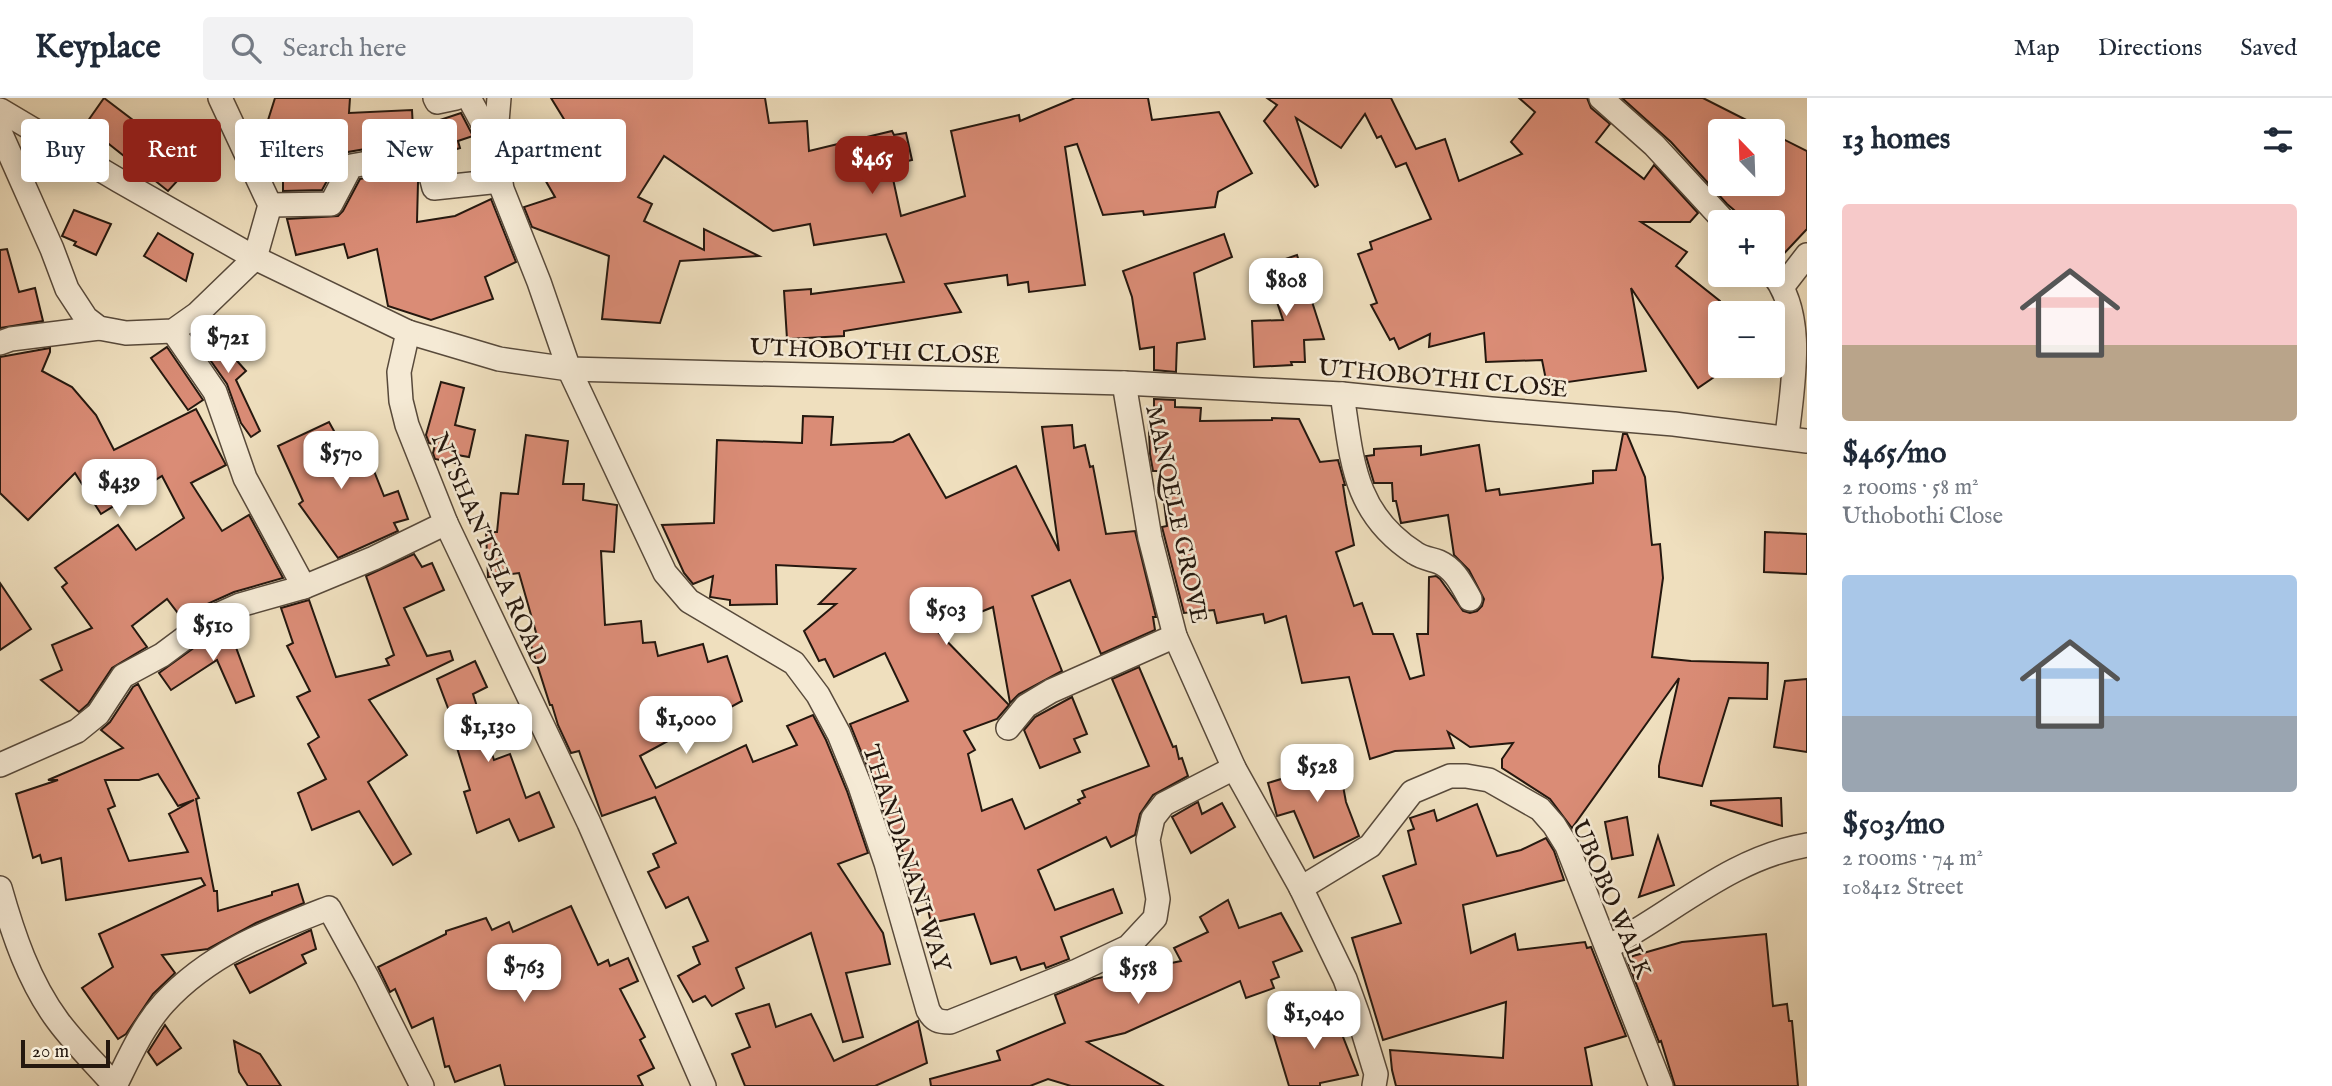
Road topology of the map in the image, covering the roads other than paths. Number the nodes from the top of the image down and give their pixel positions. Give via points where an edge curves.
1 (220, 98) edge
2 (435, 98) edge
3 (456, 98) edge
4 (469, 98) edge
5 (499, 98) edge
6 (1601, 98) edge
7 (0, 110) edge
8 (480, 119) edge
9 (497, 119) edge
10 (0, 132) edge
11 (491, 182) edge
12 (500, 182) edge
13 (270, 205) junction
14 (1714, 210) edge
15 (1807, 255) edge
16 (255, 258) junction
17 (1785, 274) edge
18 (1780, 287) edge
19 (99, 328) junction
20 (173, 331) junction
21 (408, 331) junction
22 (0, 343) edge
23 (569, 369) junction
24 (1124, 383) junction
25 (1342, 394) junction
26 (1797, 439) edge
27 (446, 523) junction
28 (304, 587) junction
29 (1469, 599) dead end
30 (1175, 636) junction
31 (1008, 728) dead end
32 (0, 765) edge
33 (1234, 768) junction
34 (1807, 845) edge
35 (0, 888) edge
36 (1301, 888) junction
37 (1608, 947) junction
38 (1375, 1080) edge
39 (115, 1086) edge
40 (422, 1086) edge
41 (704, 1086) edge
42 (1661, 1086) edge

1 - 13 street
2 - 3 street via 437,102
4 - 8 street
5 - 9 street
6 - 14 street via 1654,145
7 - 16 street, UTHOBOTHI CLOSE
10 - 19 street via 67,289 86,318
11 - 13 street via 434,188 425,153 351,166 331,204
12 - 23 street
13 - 16 street
15 - 17 street
16 - 20 street
16 - 21 street, UTHOBOTHI CLOSE
18 - 26 street via 1797,339
19 - 20 street via 141,334
19 - 22 street
20 - 28 street via 215,392 245,478
21 - 23 street, UTHOBOTHI CLOSE via 499,359
21 - 27 street, NTSHANTSHA ROAD via 399,372 401,401
23 - 24 street, UTHOBOTHI CLOSE
23 - 33 street, THANDANANI WAY via 677,590 794,663 818,695 860,786 928,1010 939,1022 958,1019 1128,947 1154,918 1158,900 1148,840 1153,818 1164,804
24 - 25 street, UTHOBOTHI CLOSE
24 - 30 street, MANQELE GROVE via 1150,538
25 - 26 street, UTHOBOTHI CLOSE
25 - 29 street via 1352,459 1370,510 1417,555 1448,567
27 - 28 street
27 - 41 street, NTSHANTSHA ROAD via 589,823
28 - 32 street via 213,617 162,655 123,676 98,714 77,731
30 - 31 street via 1051,691 1026,706
30 - 33 street, MANQELE GROVE
33 - 36 street, MANQELE GROVE
34 - 37 street via 1758,858 1723,875
35 - 39 street via 16,940 46,1004
36 - 37 street, UBOBO WALK via 1370,846 1412,792 1450,776 1466,775 1489,780 1540,809 1554,825
36 - 38 street, MANQELE GROVE via 1345,979
37 - 42 street, UBOBO WALK
39 - 40 street via 162,1004 203,966 244,943 329,908

